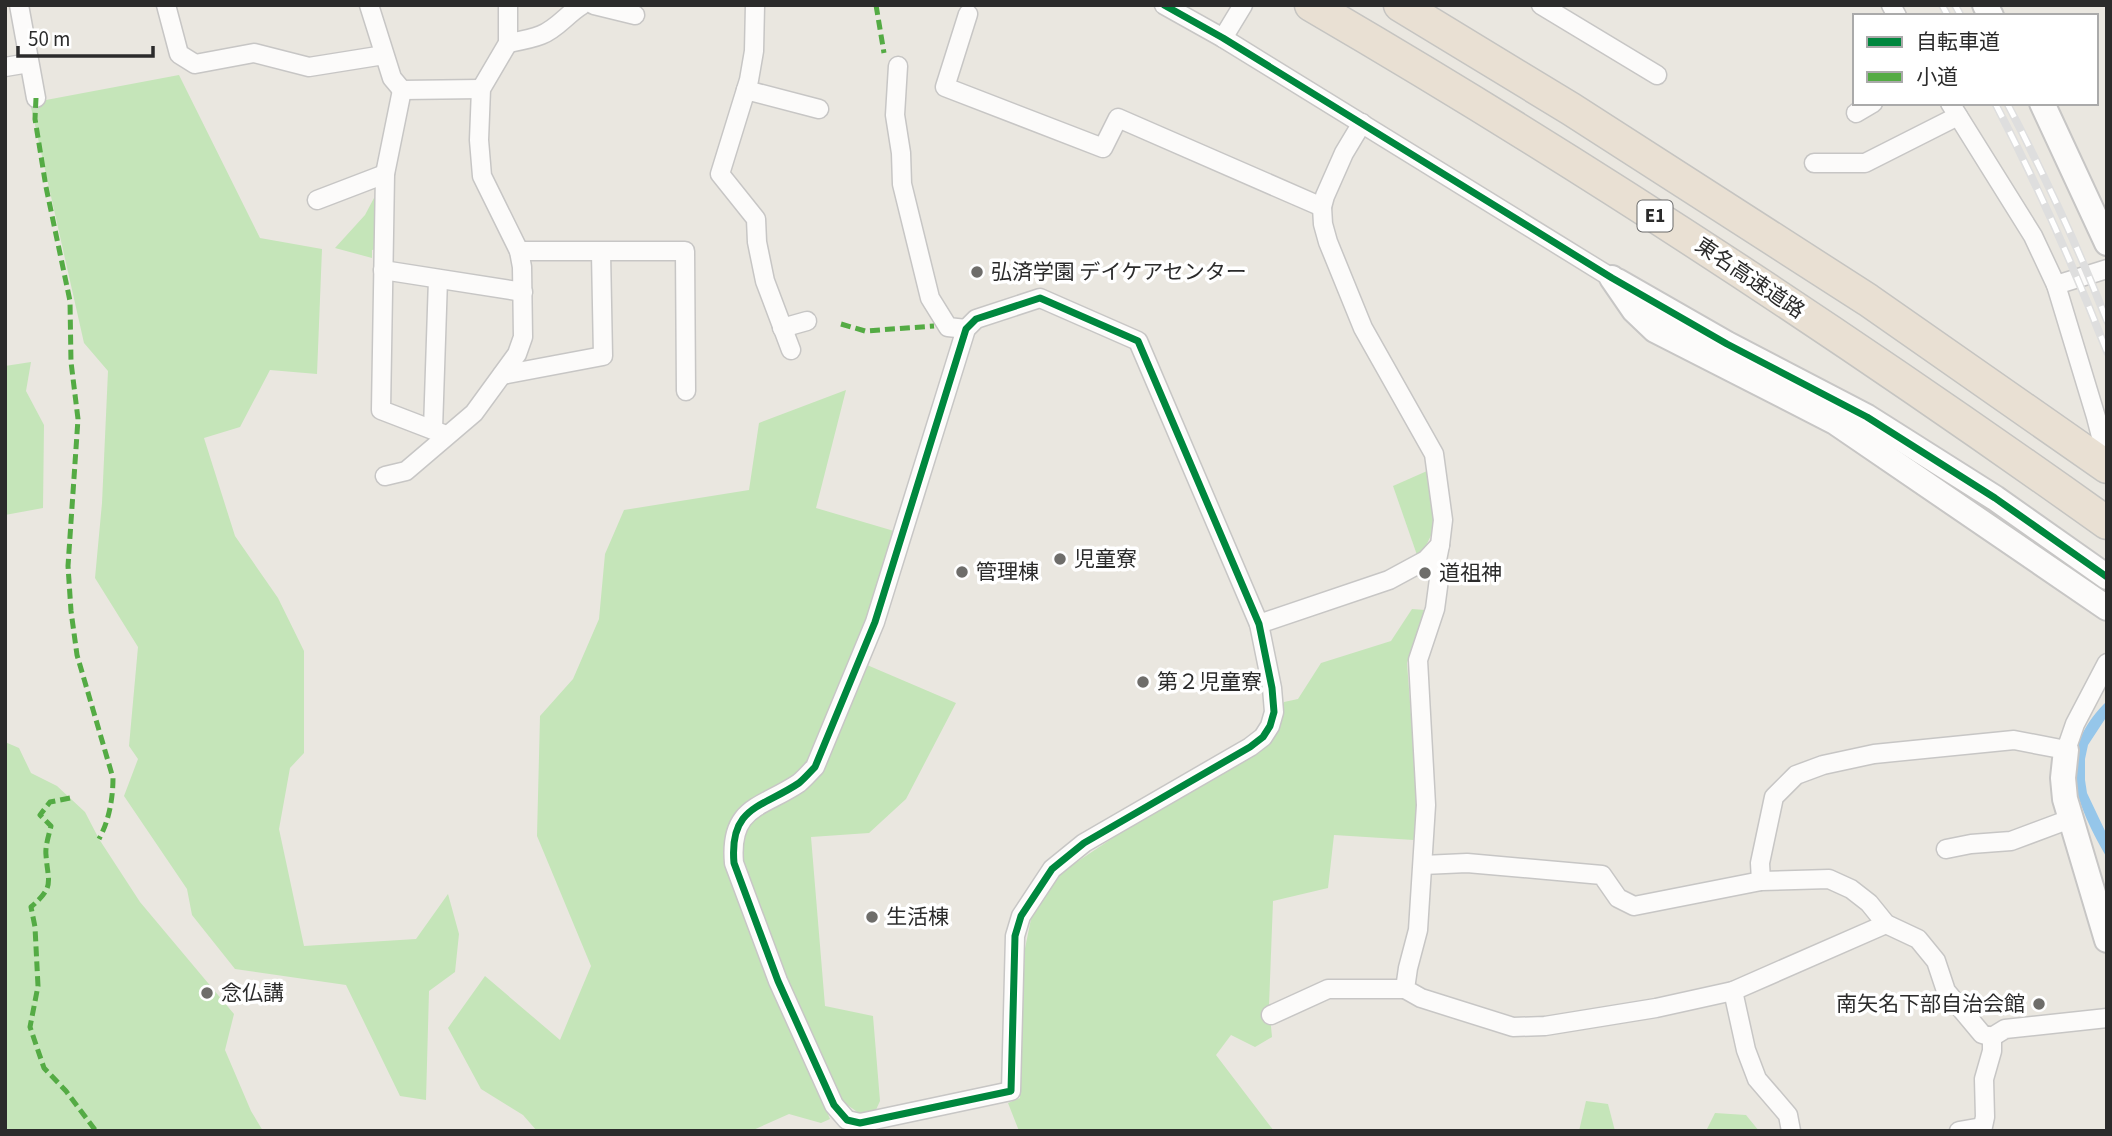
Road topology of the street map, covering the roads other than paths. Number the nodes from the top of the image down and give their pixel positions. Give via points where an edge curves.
1 (19, 5) edge
2 (166, 5) edge
3 (369, 5) edge
4 (508, 5) edge
5 (582, 5) edge
6 (594, 5) edge
7 (755, 5) edge
8 (1164, 5) edge
9 (1311, 5) edge
10 (1400, 5) edge
11 (1541, 5) edge
12 (1242, 8) edge
13 (968, 14) dead end
14 (635, 15) dead end
15 (1223, 38) junction
16 (508, 43) junction
17 (384, 55) junction
18 (29, 63) junction
19 (5, 66) edge
20 (898, 66) dead end
21 (1657, 75) dead end
22 (481, 89) junction
23 (402, 90) junction
24 (746, 90) junction
25 (36, 98) dead end
26 (1870, 105) edge
27 (2043, 105) edge
28 (819, 109) dead end
29 (1954, 109) edge
30 (1856, 113) dead end
31 (1362, 123) junction
32 (1814, 163) dead end
33 (385, 174) junction
34 (317, 200) dead end
35 (1322, 207) junction
36 (2107, 243) edge
37 (519, 251) junction
38 (601, 253) junction
39 (2107, 269) edge
40 (383, 270) junction
41 (1612, 278) junction
42 (438, 279) junction
43 (2056, 285) junction
44 (523, 292) junction
45 (807, 321) dead end
46 (782, 328) junction
47 (966, 329) junction
48 (791, 350) dead end
49 (502, 375) junction
50 (686, 391) dead end
51 (439, 432) junction
52 (2107, 460) edge
53 (2107, 467) edge
54 (385, 475) dead end
55 (2107, 523) edge
56 (1440, 545) junction
57 (2107, 577) edge
58 (2107, 608) edge
59 (1259, 624) junction
60 (2105, 671) edge
61 (2066, 750) junction
62 (2070, 819) junction
63 (1946, 849) dead end
64 (1423, 865) junction
65 (1761, 881) junction
66 (1886, 924) junction
67 (2107, 940) edge
68 (1405, 989) junction
69 (1733, 991) junction
70 (1271, 1015) dead end
71 (2107, 1018) edge
72 (1992, 1037) junction
73 (1982, 1129) edge
74 (1791, 1131) edge
75 (1959, 1131) edge

1 - 18 street
2 - 17 street via 179,54 195,64 254,53 309,67
3 - 17 street
4 - 16 street
5 - 16 street via 542,34
6 - 14 street
7 - 24 street via 754,51
8 - 15 street
9 - 55 highway, 東名高速道路 / E1 via 1685,234
10 - 53 highway, 東名高速道路 / E1 via 1868,300
11 - 21 street
12 - 15 street
13 - 35 street via 945,87 1103,148 1118,118
15 - 31 street
16 - 22 street
17 - 23 street
18 - 19 street
18 - 25 street
20 - 47 street via 895,115 902,184 930,298 948,327
22 - 23 street
22 - 37 street via 482,176
23 - 33 street
24 - 28 street
24 - 46 street via 720,174 756,219 765,281
26 - 30 street
27 - 36 street
29 - 32 street via 1864,163
29 - 43 street via 2033,236
31 - 35 street
31 - 41 street
33 - 34 street
33 - 40 street
35 - 56 street via 1328,242 1363,328 1434,454 1443,520
37 - 38 street
37 - 44 street
38 - 49 street via 603,356
38 - 50 street via 685,251
39 - 43 street
40 - 42 street
40 - 51 street via 381,410
41 - 57 street via 1867,416
41 - 58 street via 1655,330 1835,422
42 - 44 street
42 - 51 street
43 - 52 street
44 - 49 street via 523,337
45 - 46 street
46 - 48 street
47 - 59 street via 976,319 1040,298 1138,341
47 - 59 street via 875,622 815,767 799,782 756,805 732,843 734,863 778,981 834,1105 847,1120 860,1123 1011,1091 1015,936 1021,916 1052,869 1084,842 1263,737 1274,712
49 - 51 street via 474,413
51 - 54 street via 406,471
56 - 59 street via 1426,560 1389,580
56 - 64 street via 1435,609 1418,660 1426,805
60 - 61 street
61 - 62 street via 2063,778
61 - 65 street via 2014,740 1874,754 1796,775 1774,797 1760,863
62 - 63 street via 2011,841
62 - 67 street
64 - 65 street via 1467,863 1602,875 1618,898 1634,906
64 - 68 street via 1418,930
65 - 66 street via 1829,878 1851,888
66 - 69 street
66 - 72 street via 1918,939 1936,961 1946,991 1982,1034
68 - 69 street via 1513,1027 1644,1010
68 - 70 street via 1328,989
69 - 74 street via 1757,1079 1788,1115
71 - 72 street via 2005,1029
72 - 73 street
73 - 75 street

